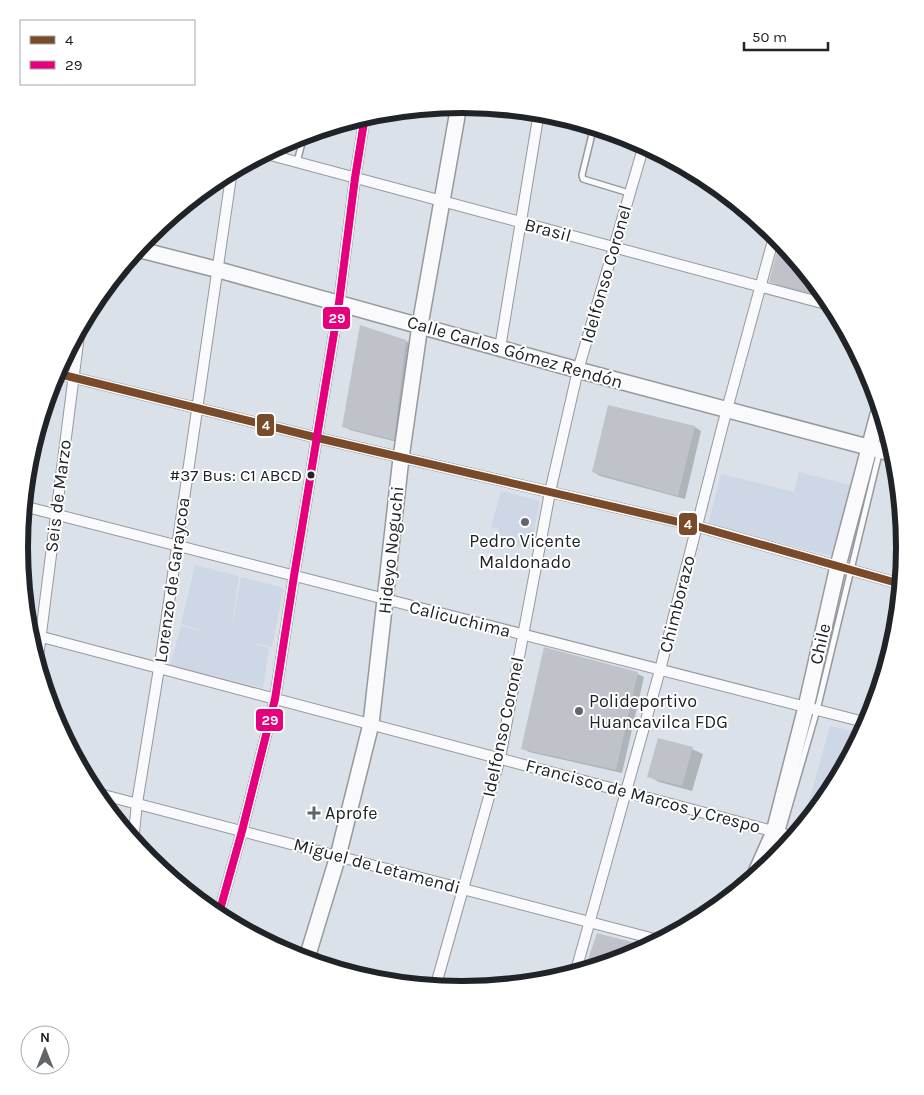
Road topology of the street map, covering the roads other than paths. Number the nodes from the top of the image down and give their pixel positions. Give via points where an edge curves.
1 (457, 113) edge
2 (538, 120) edge
3 (364, 124) edge
4 (592, 134) dead end
5 (302, 144) edge
6 (642, 152) edge
7 (273, 156) edge
8 (297, 162) junction
9 (355, 178) junction
10 (231, 180) edge
11 (629, 194) junction
12 (441, 201) junction
13 (520, 222) junction
14 (772, 243) edge
15 (613, 247) junction
16 (145, 251) edge
17 (219, 270) junction
18 (761, 287) junction
19 (339, 303) junction
20 (821, 303) edge
21 (420, 325) junction
22 (78, 344) edge
23 (500, 348) junction
24 (578, 370) junction
25 (63, 375) edge
26 (74, 378) junction
27 (198, 409) junction
28 (727, 409) junction
29 (878, 423) edge
30 (882, 434) edge
31 (318, 438) junction
32 (875, 448) junction
33 (885, 451) edge
34 (401, 458) junction
35 (550, 492) junction
36 (29, 508) edge
37 (56, 515) junction
38 (696, 526) junction
39 (176, 546) junction
40 (844, 568) junction
41 (294, 576) junction
42 (895, 583) edge
43 (386, 600) junction
44 (37, 635) edge
45 (522, 635) junction
46 (41, 636) junction
47 (39, 648) edge
48 (159, 667) junction
49 (660, 670) junction
50 (275, 699) junction
51 (812, 708) junction
52 (860, 721) edge
53 (371, 724) junction
54 (500, 758) junction
55 (626, 792) junction
56 (106, 796) edge
57 (137, 804) junction
58 (242, 831) junction
59 (134, 833) edge
60 (778, 833) junction
61 (788, 835) edge
62 (773, 851) edge
63 (338, 856) junction
64 (763, 860) edge
65 (462, 889) junction
66 (220, 909) edge
67 (590, 922) junction
68 (651, 938) edge
69 (308, 954) edge
70 (577, 966) edge
71 (437, 981) edge

1 - 12 main road, Hideyo Noguchi
2 - 13 street
3 - 9 street
4 - 11 lane via 583,179
5 - 8 lane
6 - 11 street, Idelfonso Coronel
7 - 8 street, Brasil
8 - 9 street, Brasil
9 - 12 street, Brasil
9 - 19 street
10 - 17 street, Lorenzo de Garaycoa
11 - 15 street, Idelfonso Coronel
12 - 13 street, Brasil
12 - 21 main road, Hideyo Noguchi
13 - 15 street, Brasil
13 - 23 street
14 - 18 street, Chimborazo
15 - 18 street, Brasil
15 - 24 street, Idelfonso Coronel
16 - 17 main road, Calle Carlos Gómez Rendón
17 - 19 main road, Calle Carlos Gómez Rendón
17 - 27 street, Lorenzo de Garaycoa
18 - 20 street, Brasil
18 - 28 street, Chimborazo
19 - 21 main road, Calle Carlos Gómez Rendón
19 - 31 street
21 - 23 main road, Calle Carlos Gómez Rendón
21 - 34 main road, Hideyo Noguchi
22 - 26 street, Seis de Marzo
23 - 24 main road, Calle Carlos Gómez Rendón
24 - 28 main road, Calle Carlos Gómez Rendón
24 - 35 street, Idelfonso Coronel
25 - 26 street
26 - 27 street
26 - 37 street, Seis de Marzo
27 - 31 street
27 - 39 street, Lorenzo de Garaycoa
28 - 32 main road, Calle Carlos Gómez Rendón
28 - 38 street, Chimborazo
29 - 32 main road, Chile
30 - 32 lane, Chile
31 - 34 street
31 - 41 street
32 - 33 main road, Calle Carlos Gómez Rendón
32 - 40 main road, Chile
34 - 35 street
34 - 43 main road, Hideyo Noguchi
35 - 38 street
35 - 45 street, Idelfonso Coronel
36 - 37 street, Calicuchima
37 - 39 street, Calicuchima
37 - 46 street, Seis de Marzo
38 - 40 street
38 - 49 street, Chimborazo
39 - 41 street, Calicuchima
39 - 48 street, Lorenzo de Garaycoa
40 - 42 street
40 - 51 main road, Chile
41 - 43 street, Calicuchima
41 - 50 street
43 - 45 street, Calicuchima
43 - 53 main road, Hideyo Noguchi
44 - 46 street, Francisco de Marcos y Crespo
45 - 49 street, Calicuchima
45 - 54 street, Idelfonso Coronel
46 - 47 street, Seis de Marzo
46 - 48 street, Francisco de Marcos y Crespo
48 - 50 street, Francisco de Marcos y Crespo
48 - 57 street, Lorenzo de Garaycoa
49 - 51 street, Calicuchima
49 - 55 street, Chimborazo
50 - 53 street, Francisco de Marcos y Crespo
50 - 58 street
51 - 52 street, Calicuchima
51 - 60 main road, Chile
53 - 54 street, Francisco de Marcos y Crespo
53 - 63 main road, Hideyo Noguchi
54 - 55 street, Francisco de Marcos y Crespo
54 - 65 street, Idelfonso Coronel
55 - 60 street, Francisco de Marcos y Crespo
55 - 67 street, Chimborazo
56 - 57 street, Miguel de Letamendi
57 - 58 street, Miguel de Letamendi
57 - 59 street, Lorenzo de Garaycoa
58 - 63 street, Miguel de Letamendi
58 - 66 street
60 - 61 street, Francisco de Marcos y Crespo
60 - 62 lane, Chile
60 - 64 main road, Chile
63 - 65 street, Miguel de Letamendi
63 - 69 main road, Hideyo Noguchi
65 - 67 street, Miguel de Letamendi
65 - 71 street, Idelfonso Coronel
67 - 68 street, Miguel de Letamendi
67 - 70 street, Chimborazo

